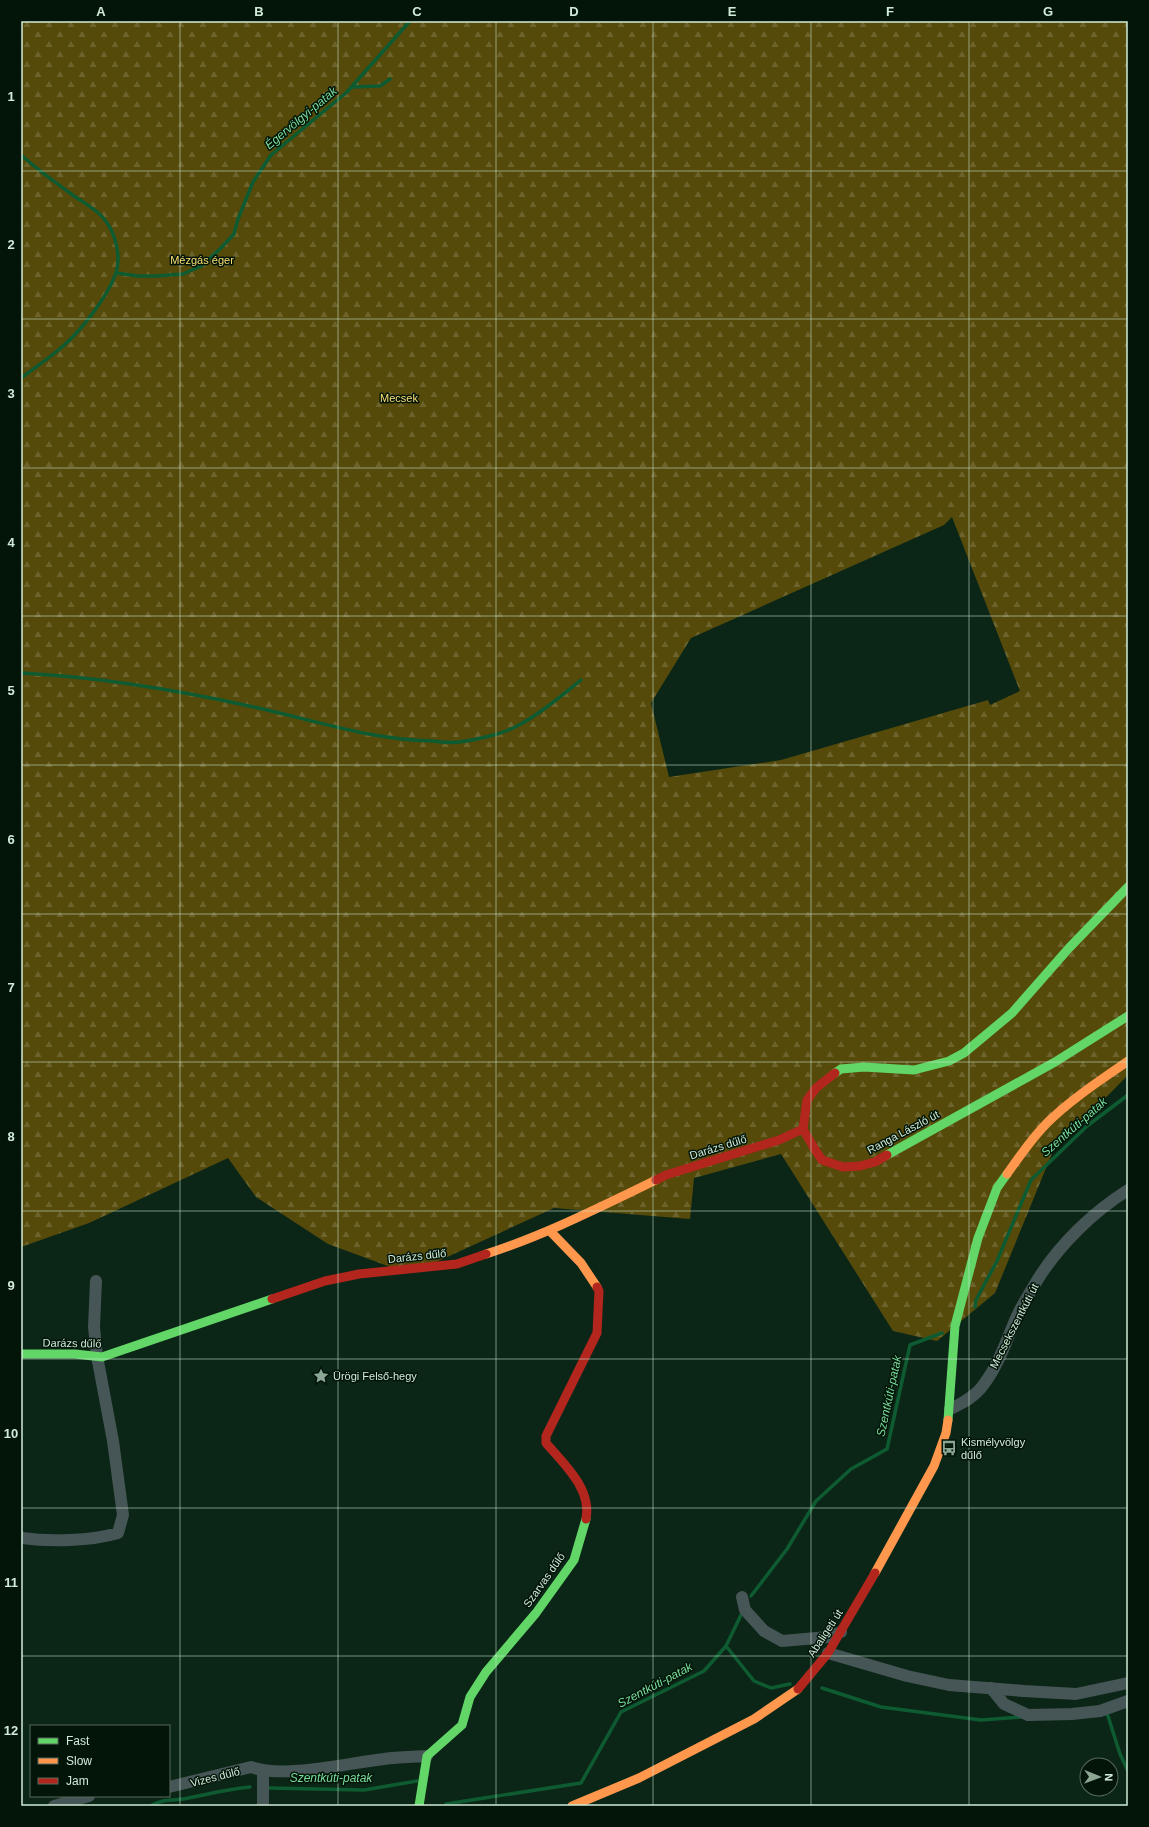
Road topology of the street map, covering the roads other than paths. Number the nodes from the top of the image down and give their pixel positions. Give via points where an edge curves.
1 (1128, 887) edge
2 (1128, 1016) edge
3 (1128, 1061) edge
4 (803, 1129) junction
5 (1128, 1190) edge
6 (550, 1231) junction
7 (96, 1281) dead end
8 (21, 1354) edge
9 (97, 1356) junction
10 (950, 1409) junction
11 (21, 1537) edge
12 (742, 1597) dead end
13 (841, 1632) junction
14 (828, 1653) junction
15 (1128, 1683) edge
16 (991, 1688) junction
17 (1128, 1701) edge
18 (427, 1756) junction
19 (263, 1772) junction
20 (170, 1787) edge
21 (86, 1797) edge
22 (54, 1806) edge
23 (263, 1806) edge
24 (419, 1806) edge
25 (572, 1806) edge

1 - 4 main road via 1069,948 1012,1013 974,1046 950,1061 914,1070 864,1067 841,1069 816,1088 807,1100
2 - 4 main road, Ranga László út via 1055,1062 875,1162 843,1167 822,1160
3 - 10 main road, Abaligeti út via 1080,1095 1047,1123 997,1188 978,1238 956,1326
4 - 6 main road, Darázs dűlő via 758,1147 666,1175
5 - 10 street, Mecsekszentkúti út via 1091,1217 1061,1249 1039,1277 1018,1314 984,1385 969,1399
6 - 9 main road, Darázs dűlő via 457,1264 359,1274 325,1281 102,1357
6 - 18 main road, Szarvas dűlő via 581,1264 600,1291 597,1333 546,1436 546,1443 575,1477 587,1501 587,1517 574,1560 536,1613 486,1672 470,1697 462,1725
7 - 9 street via 94,1326
8 - 9 main road, Darázs dűlő
9 - 11 street via 113,1441 123,1515 118,1533 106,1537 43,1541
10 - 13 main road, Abaligeti út via 946,1432 934,1466
12 - 13 street via 746,1610 764,1631 782,1641 828,1637
13 - 14 main road, Abaligeti út
14 - 16 street via 907,1676 949,1685
14 - 25 main road, Abaligeti út via 796,1691 754,1719 639,1778
15 - 16 street via 1076,1694
16 - 17 street via 1004,1704 1028,1715 1100,1711
18 - 19 street, Vizes dűlő via 385,1758 334,1767
18 - 24 main road
19 - 20 street, Vizes dűlő via 251,1767
19 - 23 street
21 - 22 street

